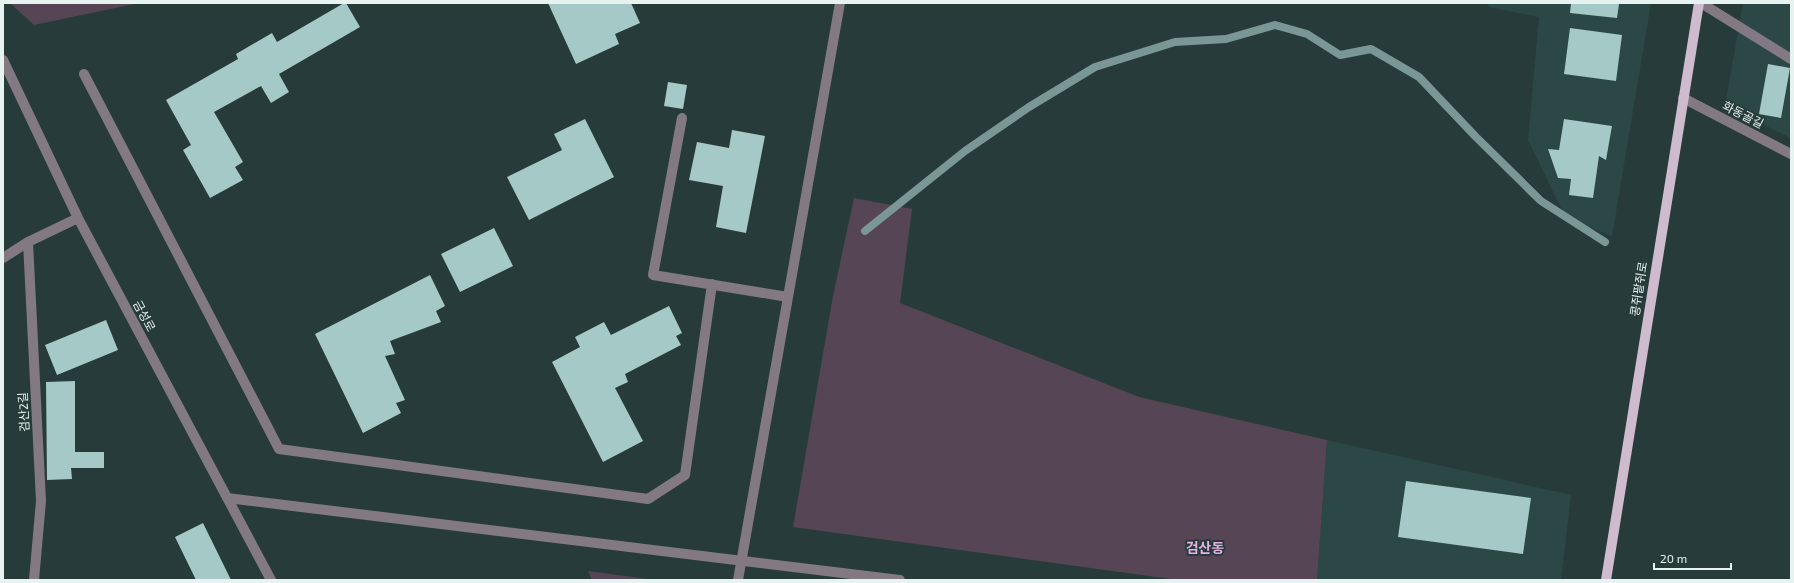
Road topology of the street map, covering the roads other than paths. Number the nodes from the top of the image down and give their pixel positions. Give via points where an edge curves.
1 (840, 3) edge
2 (1700, 3) edge
3 (1791, 59) edge
4 (3, 60) edge
5 (84, 74) dead end
6 (1683, 98) junction
7 (682, 118) dead end
8 (1791, 154) edge
9 (78, 218) junction
10 (28, 242) junction
11 (3, 258) edge
12 (712, 284) junction
13 (788, 297) junction
14 (227, 498) junction
15 (742, 560) junction
16 (34, 580) edge
17 (271, 580) edge
18 (738, 580) edge
19 (900, 580) edge
20 (1606, 580) edge

1 - 13 street
2 - 3 street
2 - 6 main road, 콩쥐팥쥐로
4 - 9 street, 금성로
5 - 12 street via 279,450 648,500 685,475
6 - 8 street, 화동골길
6 - 20 main road, 콩쥐팥쥐로
7 - 12 street via 653,275
9 - 10 street
9 - 14 street, 금성로
10 - 11 street
10 - 16 street, 검산2길 via 41,501
12 - 13 street
13 - 15 street
14 - 15 street
14 - 17 street, 금성로
15 - 18 street
15 - 19 street

